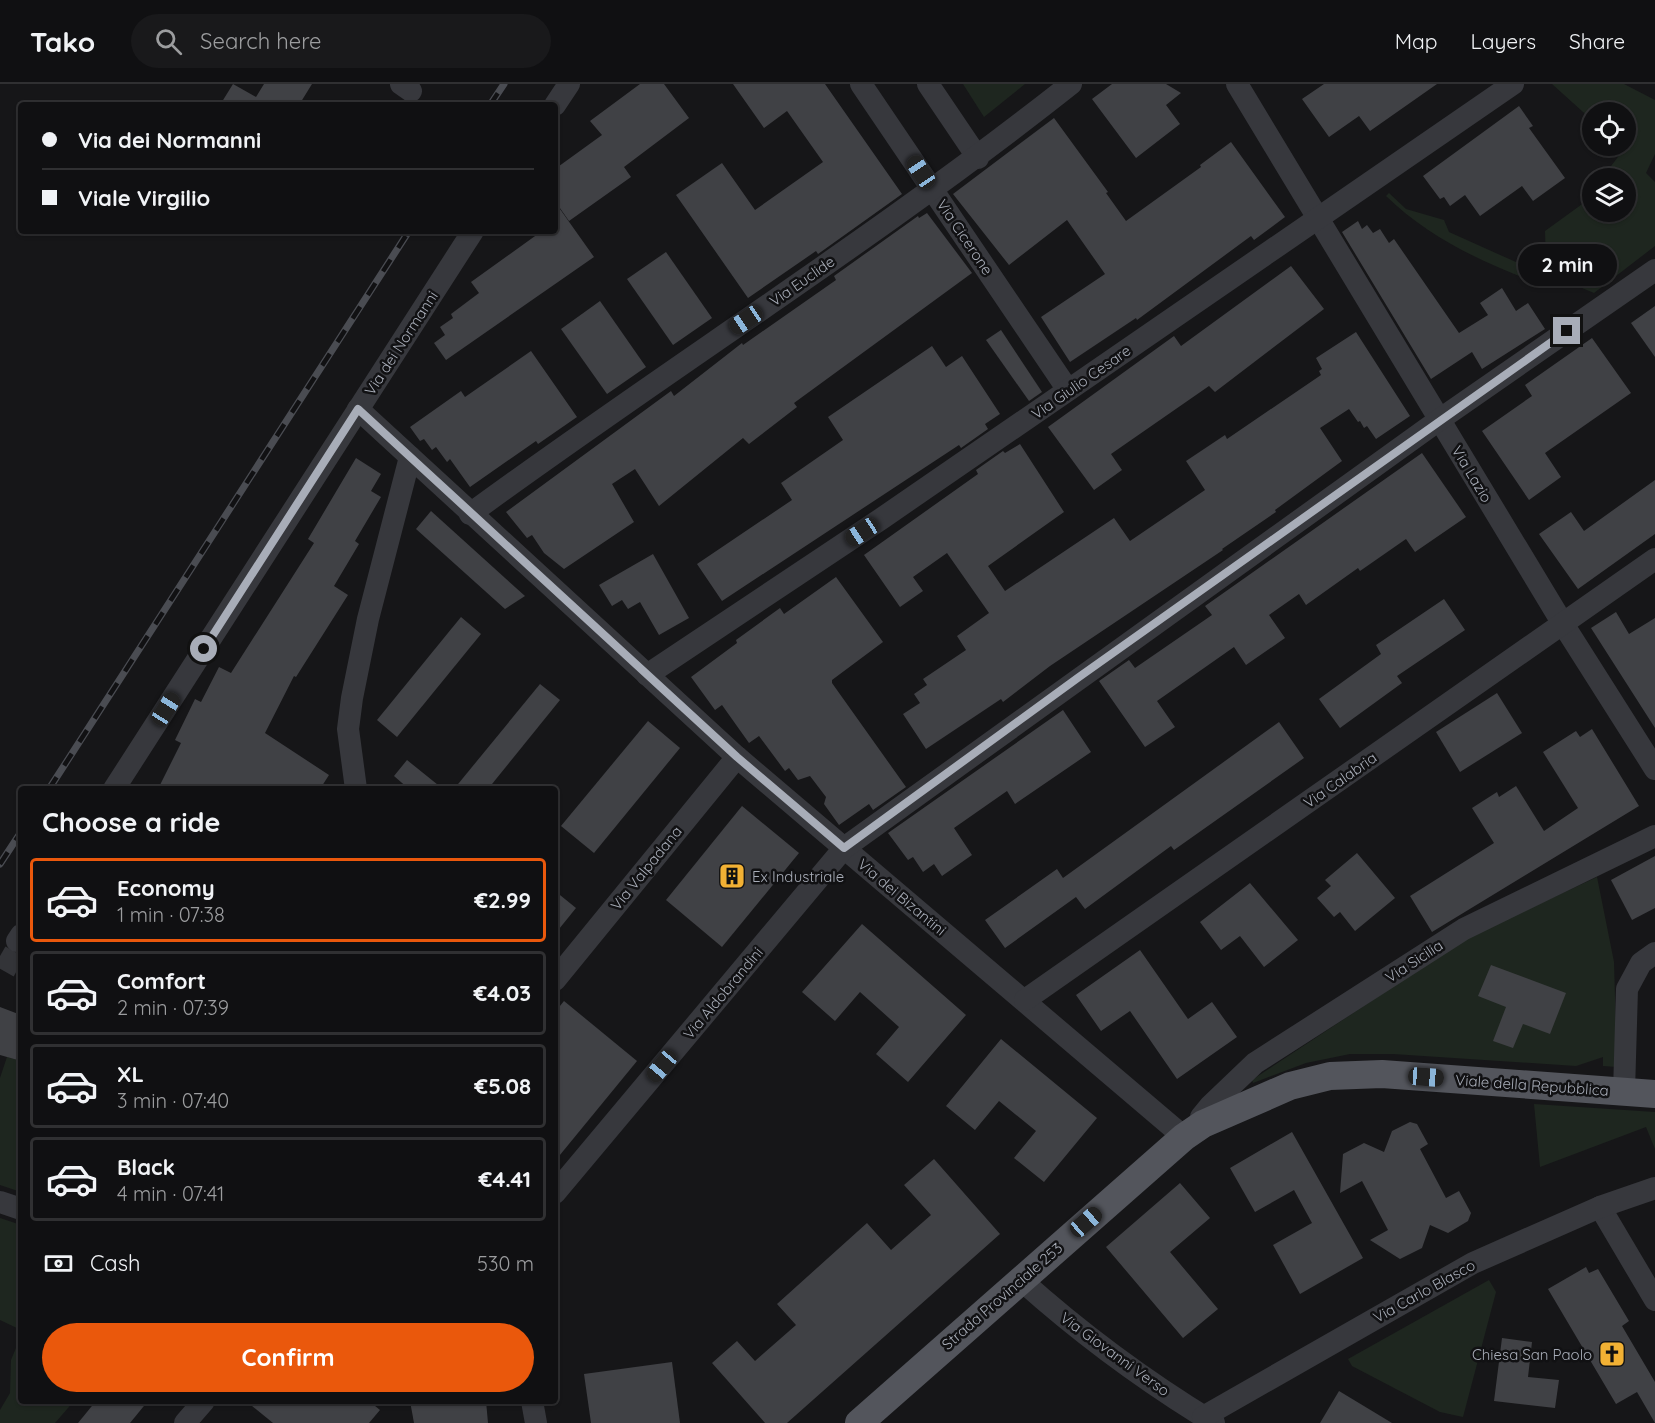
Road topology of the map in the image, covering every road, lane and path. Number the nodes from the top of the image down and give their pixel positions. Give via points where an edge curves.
1 (569, 84) edge
2 (861, 84) edge
3 (928, 84) edge
4 (1071, 84) edge
5 (1237, 84) edge
6 (1513, 84) edge
7 (557, 102) edge
8 (978, 158) junction
9 (933, 190) junction
10 (1318, 219) junction
11 (471, 234) edge
12 (1655, 270) edge
13 (1068, 390) junction
14 (358, 409) junction
15 (1439, 420) junction
16 (410, 457) junction
17 (470, 514) junction
18 (1655, 559) edge
19 (1563, 624) junction
20 (647, 675) junction
21 (737, 757) junction
22 (1655, 769) edge
23 (116, 786) edge
24 (356, 786) edge
25 (1655, 836) edge
26 (844, 848) junction
27 (1655, 952) edge
28 (558, 976) edge
29 (1025, 1000) junction
30 (1624, 1092) junction
31 (1655, 1094) edge
32 (1193, 1131) junction
33 (558, 1188) edge
34 (1655, 1188) edge
35 (0, 1202) edge
36 (1600, 1207) junction
37 (18, 1208) edge
38 (1020, 1279) junction
39 (1655, 1300) edge
40 (201, 1404) edge
41 (533, 1404) edge
42 (1209, 1420) edge
43 (185, 1423) edge
44 (536, 1423) edge
45 (859, 1423) edge

1 - 7 street
2 - 9 street, Via Cicerone
3 - 8 street
4 - 8 street, Via Euclide
5 - 10 street, Via Lazio
6 - 10 street, Via Giulio Cesare
8 - 9 street, Via Euclide
9 - 13 street, Via Cicerone
9 - 17 street, Via Euclide
10 - 13 street, Via Giulio Cesare
10 - 15 street, Via Lazio
11 - 14 street, Via dei Normanni
12 - 15 street, Via Aldobrandini
13 - 20 street, Via Giulio Cesare
14 - 16 street, Via dei Bizantini
14 - 23 street, Via dei Normanni
15 - 19 street, Via Lazio
15 - 26 street, Via Aldobrandini
16 - 17 street, Via dei Bizantini
16 - 24 street via 352,698 348,729
17 - 20 street, Via dei Bizantini
18 - 19 street, Via Calabria
19 - 22 street, Via Lazio
19 - 29 street, Via Calabria
20 - 21 street, Via dei Bizantini
21 - 26 street, Via dei Bizantini
21 - 28 street, Via Valpadana
25 - 32 street, Via Sicilia via 1454,936 1255,1063 1210,1106
26 - 29 street, Via dei Bizantini
26 - 33 street, Via Aldobrandini
27 - 30 street via 1641,963 1627,989
29 - 32 street, Via dei Bizantini
30 - 31 main road, Viale della Repubblica
30 - 32 main road, Viale della Repubblica via 1382,1074 1330,1077 1290,1086
32 - 38 main road, Strada Provinciale 253
34 - 36 street, Via Carlo Blasco
35 - 37 street
36 - 39 street
36 - 42 street, Via Carlo Blasco via 1473,1263
38 - 42 street, Via Giovanni Verso via 1067,1321
38 - 45 main road, Strada Provinciale 253
40 - 43 street
41 - 44 street

